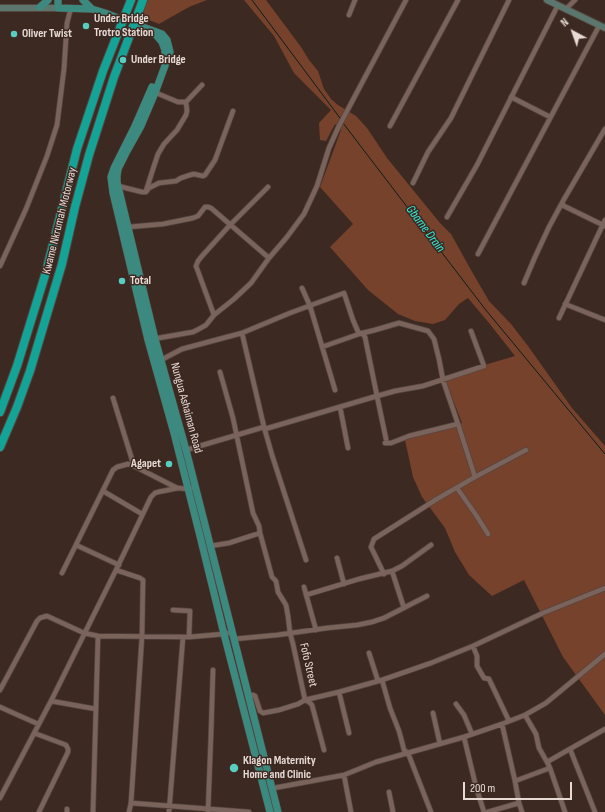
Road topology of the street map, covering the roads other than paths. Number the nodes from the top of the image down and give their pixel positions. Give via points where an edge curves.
1 (48, 0) edge
2 (83, 0) edge
3 (131, 0) edge
4 (143, 0) edge
5 (355, 0) edge
6 (406, 0) edge
7 (458, 0) edge
8 (509, 0) edge
9 (547, 0) edge
10 (575, 0) edge
11 (58, 4) edge
12 (69, 5) edge
13 (558, 5) junction
14 (40, 7) junction
15 (0, 8) edge
16 (566, 9) junction
17 (92, 10) junction
18 (349, 15) dead end
19 (118, 18) dead end
20 (144, 27) dead end
21 (602, 27) edge
22 (202, 85) dead end
23 (153, 92) junction
24 (511, 97) junction
25 (186, 102) junction
26 (233, 111) dead end
27 (550, 117) junction
28 (390, 126) dead end
29 (605, 129) edge
30 (413, 182) dead end
31 (118, 186) junction
32 (268, 187) dead end
33 (146, 192) junction
34 (562, 203) junction
35 (447, 216) dead end
36 (604, 223) edge
37 (230, 225) junction
38 (128, 227) junction
39 (478, 254) dead end
40 (269, 258) junction
41 (0, 266) edge
42 (524, 284) dead end
43 (302, 288) dead end
44 (565, 304) junction
45 (310, 306) junction
46 (214, 315) junction
47 (559, 318) dead end
48 (605, 320) edge
49 (471, 331) dead end
50 (242, 333) junction
51 (361, 333) junction
52 (152, 340) junction
53 (322, 347) junction
54 (161, 360) junction
55 (220, 372) dead end
56 (443, 380) junction
57 (335, 390) dead end
58 (377, 396) junction
59 (113, 398) dead end
60 (340, 407) junction
61 (0, 412) edge
62 (458, 424) junction
63 (265, 428) junction
64 (237, 436) junction
65 (0, 447) edge
66 (348, 448) dead end
67 (186, 450) junction
68 (526, 450) dead end
69 (134, 466) junction
70 (475, 477) junction
71 (178, 488) junction
72 (196, 488) junction
73 (456, 488) junction
74 (188, 489) junction
75 (102, 492) junction
76 (142, 514) junction
77 (260, 533) junction
78 (488, 534) dead end
79 (76, 545) junction
80 (431, 545) dead end
81 (210, 546) junction
82 (337, 558) dead end
83 (306, 560) dead end
84 (118, 565) junction
85 (116, 570) junction
86 (392, 571) junction
87 (62, 573) dead end
88 (384, 574) junction
89 (344, 584) junction
90 (304, 587) dead end
91 (605, 588) edge
92 (306, 595) junction
93 (427, 596) dead end
94 (404, 608) junction
95 (173, 610) dead end
96 (316, 630) junction
97 (84, 633) junction
98 (290, 633) junction
99 (224, 634) junction
100 (233, 635) junction
101 (98, 636) junction
102 (142, 636) junction
103 (183, 637) junction
104 (190, 637) junction
105 (473, 646) junction
106 (369, 653) dead end
107 (605, 654) edge
108 (213, 670) dead end
109 (380, 681) junction
110 (0, 690) edge
111 (339, 692) junction
112 (248, 694) junction
113 (305, 700) junction
114 (51, 701) junction
115 (456, 704) dead end
116 (0, 706) edge
117 (96, 709) junction
118 (433, 713) dead end
119 (525, 715) junction
120 (509, 721) junction
121 (38, 724) junction
122 (502, 724) junction
123 (605, 728) edge
124 (34, 733) junction
125 (349, 733) dead end
126 (472, 734) junction
127 (464, 737) junction
128 (440, 744) junction
129 (570, 749) junction
130 (324, 750) dead end
131 (408, 753) junction
132 (547, 762) junction
133 (550, 768) junction
134 (344, 775) junction
135 (515, 781) junction
136 (272, 787) junction
137 (389, 792) dead end
138 (0, 798) edge
139 (131, 803) junction
140 (519, 803) junction
141 (170, 806) junction
142 (208, 811) edge
143 (39, 812) edge
144 (94, 812) edge
145 (129, 812) edge
146 (169, 812) edge
147 (249, 812) edge
148 (270, 812) edge
149 (278, 812) edge
150 (351, 812) edge
151 (393, 812) edge
152 (431, 812) edge
153 (484, 812) edge
154 (488, 812) edge
155 (522, 812) edge
156 (565, 812) edge
157 (595, 812) edge

1 - 14 main road
2 - 17 main road
3 - 61 highway, Kwame Nkrumah Motorway via 103,71 77,149 46,272
4 - 65 highway, Kwame Nkrumah Motorway via 98,126 62,264 30,371
5 - 18 street
6 - 40 street via 338,128 304,214
7 - 28 street
8 - 30 street via 451,118 428,152
9 - 13 street
10 - 16 street
11 - 12 main road
11 - 14 street
12 - 17 main road
12 - 41 street via 56,125 26,209
13 - 16 street
13 - 24 street
14 - 15 street
16 - 21 street
17 - 19 main road
20 - 23 main road, Nungua Ashaiman Road via 162,34 167,40 170,52
21 - 27 street
22 - 25 street
23 - 25 street via 178,102
23 - 31 main road, Nungua Ashaiman Road via 141,126 118,169
23 - 52 main road, Nungua Ashaiman Road via 116,161 111,177
24 - 27 street
24 - 35 street via 477,165
25 - 33 street via 186,115 158,154
26 - 33 street via 215,160 207,173 203,176 194,174 159,183
27 - 39 street
29 - 34 street
31 - 33 street
31 - 38 main road, Nungua Ashaiman Road
32 - 37 street
34 - 36 street
34 - 42 street
36 - 44 street
37 - 38 street via 211,208 205,207 194,218
37 - 40 street
37 - 46 street via 196,266
38 - 52 main road, Nungua Ashaiman Road
40 - 46 street via 251,283
43 - 45 street
44 - 47 street
44 - 48 street
45 - 50 street
45 - 51 street via 344,293
45 - 53 street
46 - 52 street via 206,325 193,332
49 - 56 street via 484,366
50 - 54 street via 182,349
50 - 63 street
51 - 53 street
51 - 56 street via 399,323 428,331 434,339
51 - 58 street via 365,337
52 - 54 main road, Nungua Ashaiman Road
52 - 74 main road, Nungua Ashaiman Road
53 - 57 street
54 - 67 main road, Nungua Ashaiman Road
55 - 64 street, Fofo Street
56 - 58 street
56 - 62 street
58 - 60 street
58 - 62 street via 385,441 391,443
59 - 69 street
60 - 63 street
60 - 66 street
62 - 70 street
63 - 64 street
63 - 83 street
64 - 67 street
64 - 77 street, Fofo Street via 252,513 258,522
67 - 72 main road, Nungua Ashaiman Road
68 - 70 street
69 - 71 street
69 - 75 street via 128,464 113,470
70 - 73 street
71 - 74 street
71 - 76 street via 155,493
72 - 74 street
72 - 81 main road, Nungua Ashaiman Road
73 - 78 street
73 - 88 street via 374,539 371,547
74 - 99 main road, Nungua Ashaiman Road
75 - 76 street
75 - 79 street
76 - 84 street
77 - 81 street
77 - 98 street, Fofo Street via 272,577 286,605
79 - 84 street
79 - 87 street
80 - 86 street
81 - 100 main road, Nungua Ashaiman Road
82 - 89 street
84 - 85 street
85 - 97 street
85 - 102 street via 143,580
86 - 88 street
86 - 94 street
88 - 89 street
89 - 92 street
90 - 92 street
91 - 105 street via 543,613
92 - 96 street
93 - 94 street
94 - 96 street via 372,622
95 - 104 street via 190,611
96 - 98 street
97 - 101 street
97 - 110 street via 47,616 40,618
97 - 114 street
98 - 100 street
98 - 113 street, Fofo Street
99 - 100 street
99 - 104 street
99 - 148 main road, Nungua Ashaiman Road
100 - 112 main road, Nungua Ashaiman Road
101 - 102 street
101 - 117 street
102 - 103 street
102 - 139 street
103 - 104 street
103 - 141 street
105 - 109 street
105 - 120 street via 477,666 484,678 489,679
106 - 109 street
107 - 119 street via 546,703
108 - 142 street
109 - 111 street
109 - 131 street via 404,750
111 - 113 street
111 - 125 street
112 - 113 street via 255,696 263,713
112 - 136 main road, Nungua Ashaiman Road
113 - 130 street, Fofo Street via 312,705
114 - 117 street
114 - 121 street
115 - 126 street
116 - 121 street
117 - 144 street
118 - 128 street
119 - 120 street
119 - 132 street
120 - 122 street
121 - 124 street
122 - 126 street
122 - 135 street
123 - 129 street
124 - 138 street
124 - 143 street via 68,747 68,752
126 - 127 street
127 - 128 street
127 - 153 street
128 - 131 street
129 - 132 street
129 - 157 street
131 - 134 street
131 - 152 street
132 - 133 street
133 - 135 street
133 - 156 street
134 - 136 street
134 - 150 street
135 - 140 street
136 - 149 main road, Nungua Ashaiman Road
137 - 151 street
139 - 141 street
139 - 145 street
140 - 154 street
140 - 155 street
141 - 142 street
141 - 146 street
142 - 147 street

